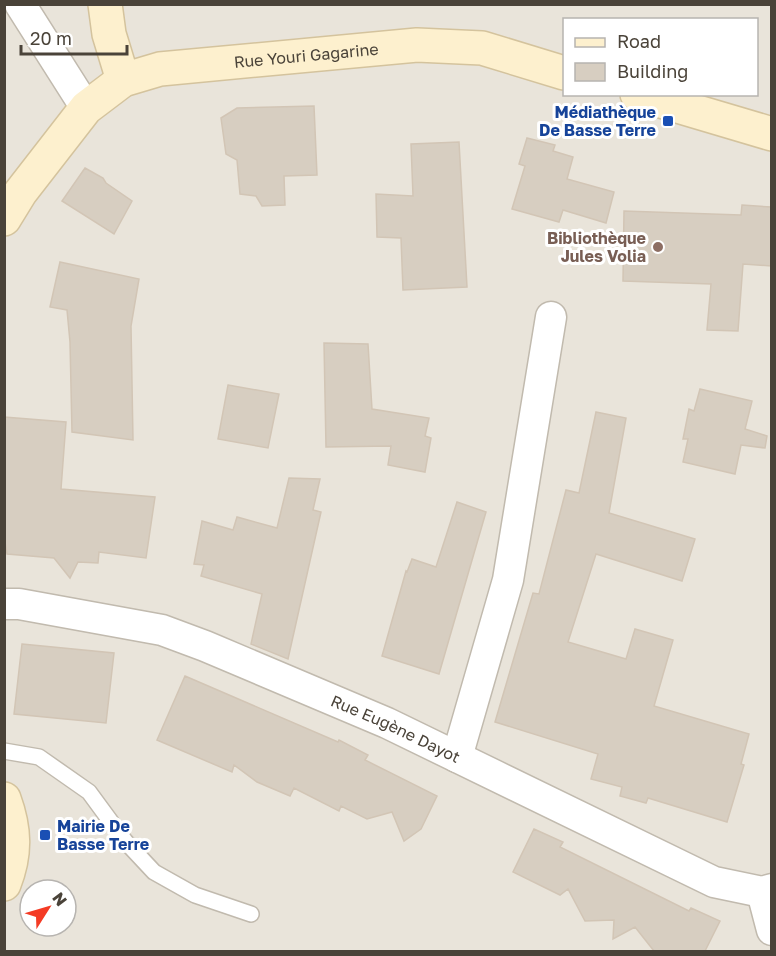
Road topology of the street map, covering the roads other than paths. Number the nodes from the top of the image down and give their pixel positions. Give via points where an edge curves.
1 (20, 4) edge
2 (105, 4) edge
3 (563, 73) edge
4 (123, 80) junction
5 (644, 96) edge
6 (86, 108) junction
7 (771, 134) edge
8 (4, 219) edge
9 (551, 317) dead end
10 (4, 604) edge
11 (4, 751) edge
12 (457, 757) junction
13 (4, 799) edge
14 (4, 884) edge
15 (767, 890) edge
16 (251, 914) dead end
17 (771, 930) edge

1 - 6 street
2 - 4 street via 109,34
3 - 4 street, Rue Youri Gagarine via 482,48 417,45 160,69
4 - 6 street, Rue Youri Gagarine
5 - 7 street
6 - 8 street, Rue Youri Gagarine
9 - 12 street via 508,580
10 - 12 street, Rue Eugène Dayot via 162,630 387,723
11 - 16 lane via 39,757 89,792 154,872 195,895
12 - 15 street, Rue Eugène Dayot via 714,882
13 - 14 street via 14,845
15 - 17 street

